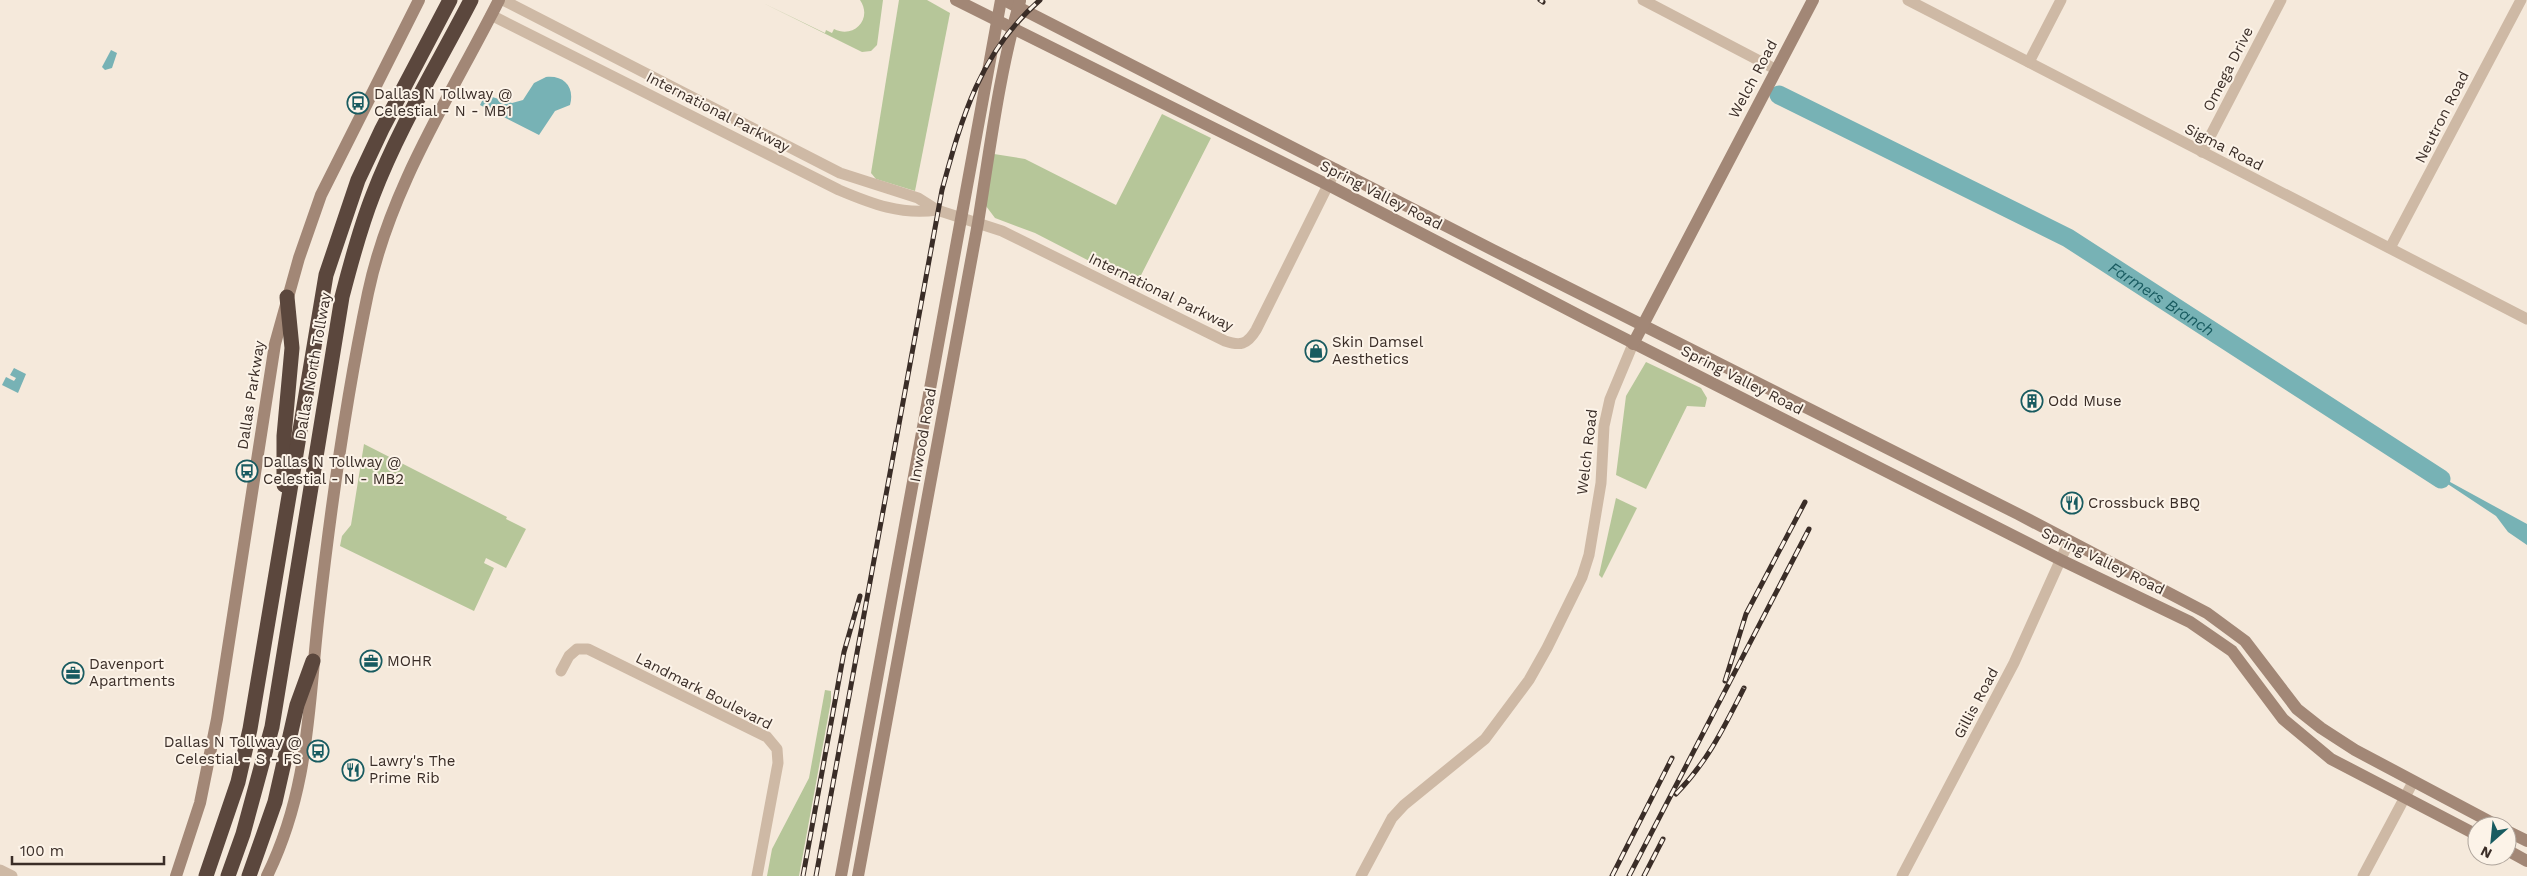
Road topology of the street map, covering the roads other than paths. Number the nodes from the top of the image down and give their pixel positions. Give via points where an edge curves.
1 (419, 0) edge
2 (450, 0) edge
3 (471, 0) edge
4 (498, 0) edge
5 (503, 0) edge
6 (956, 0) edge
7 (1003, 0) edge
8 (1643, 0) edge
9 (1813, 0) edge
10 (1908, 0) edge
11 (2061, 0) edge
12 (2281, 0) edge
13 (2521, 0) edge
14 (1020, 4) edge
15 (491, 14) junction
16 (997, 22) junction
17 (1012, 29) junction
18 (2029, 62) junction
19 (1777, 70) junction
20 (1220, 110) junction
21 (1211, 128) junction
22 (2202, 152) junction
23 (1336, 169) junction
24 (1328, 185) junction
25 (937, 210) junction
26 (960, 217) junction
27 (978, 223) junction
28 (2390, 248) junction
29 (287, 297) junction
30 (2527, 319) edge
31 (1643, 325) junction
32 (1633, 344) junction
33 (916, 461) junction
34 (1916, 462) junction
35 (934, 464) junction
36 (1906, 480) junction
37 (284, 533) junction
38 (2069, 541) junction
39 (2061, 560) junction
40 (313, 661) junction
41 (562, 671) dead end
42 (864, 746) junction
43 (882, 748) junction
44 (2413, 782) junction
45 (2405, 797) junction
46 (2479, 816) edge
47 (2467, 830) edge
48 (0, 870) edge
49 (12, 876) edge
50 (176, 876) edge
51 (206, 876) edge
52 (228, 876) edge
53 (249, 876) edge
54 (267, 876) edge
55 (757, 876) edge
56 (841, 876) edge
57 (858, 876) edge
58 (1360, 876) edge
59 (1902, 876) edge
60 (2363, 876) edge

1 - 29 main road, Dallas Parkway via 321,195
2 - 37 highway, Dallas North Tollway via 358,180 326,274
3 - 52 highway, Dallas North Tollway via 396,144 355,245 342,297 272,727
4 - 15 main road
5 - 25 street, International Parkway via 840,173 918,198
6 - 16 main road, Spring Valley Road
7 - 14 main road, Spring Valley Road
7 - 16 main road, Inwood Road
8 - 19 street
9 - 19 main road, Welch Road
10 - 18 street, Sigma Road
11 - 18 street
12 - 22 street, Omega Drive
13 - 28 street, Neutron Road
14 - 17 main road, Inwood Road
14 - 20 main road, Spring Valley Road
15 - 25 street, International Parkway via 839,190 897,210 915,213
15 - 40 main road via 400,191 368,291 327,540
16 - 17 main road, Spring Valley Road
16 - 26 main road, Inwood Road
17 - 21 main road, Spring Valley Road
17 - 27 main road, Inwood Road
18 - 22 street, Sigma Road
19 - 31 main road, Welch Road
20 - 21 main road
20 - 23 main road, Spring Valley Road
21 - 24 main road, Spring Valley Road
22 - 28 street, Sigma Road
23 - 24 street, International Parkway
23 - 31 main road, Spring Valley Road
24 - 27 street, International Parkway via 1256,330 1243,344 1225,341 1002,231
24 - 32 main road, Spring Valley Road
25 - 26 street, International Parkway
26 - 27 street, International Parkway
26 - 33 main road, Inwood Road
27 - 35 main road, Inwood Road
28 - 30 street, Sigma Road
29 - 37 highway via 292,348 284,436
29 - 50 main road, Dallas Parkway via 274,352 210,755 200,803
31 - 32 main road, Welch Road
31 - 34 main road, Spring Valley Road
32 - 36 main road, Spring Valley Road
32 - 58 street, Welch Road via 1610,399 1604,426 1601,483 1589,555 1582,577 1547,648 1529,680 1485,739 1392,818
33 - 35 main road
33 - 42 main road, Inwood Road
34 - 36 main road
34 - 38 main road, Spring Valley Road
35 - 43 main road, Inwood Road
36 - 39 main road, Spring Valley Road
37 - 51 highway, Dallas North Tollway via 248,738 225,825
38 - 39 street, Gillis Road
38 - 44 main road, Spring Valley Road via 2223,624 2245,641 2306,716 2352,749
39 - 45 main road, Spring Valley Road via 2190,622 2220,642 2232,651 2295,732 2331,759
39 - 59 street, Gillis Road via 2014,663
40 - 53 highway via 297,705 275,802
40 - 54 main road via 310,718 300,784 285,836
41 - 55 street, Landmark Boulevard via 577,649 588,648 767,737 777,749 778,762
42 - 43 main road
42 - 56 main road, Inwood Road
43 - 57 main road, Inwood Road
44 - 45 street
44 - 46 main road, Spring Valley Road
45 - 47 main road, Spring Valley Road
45 - 60 street
48 - 49 street

